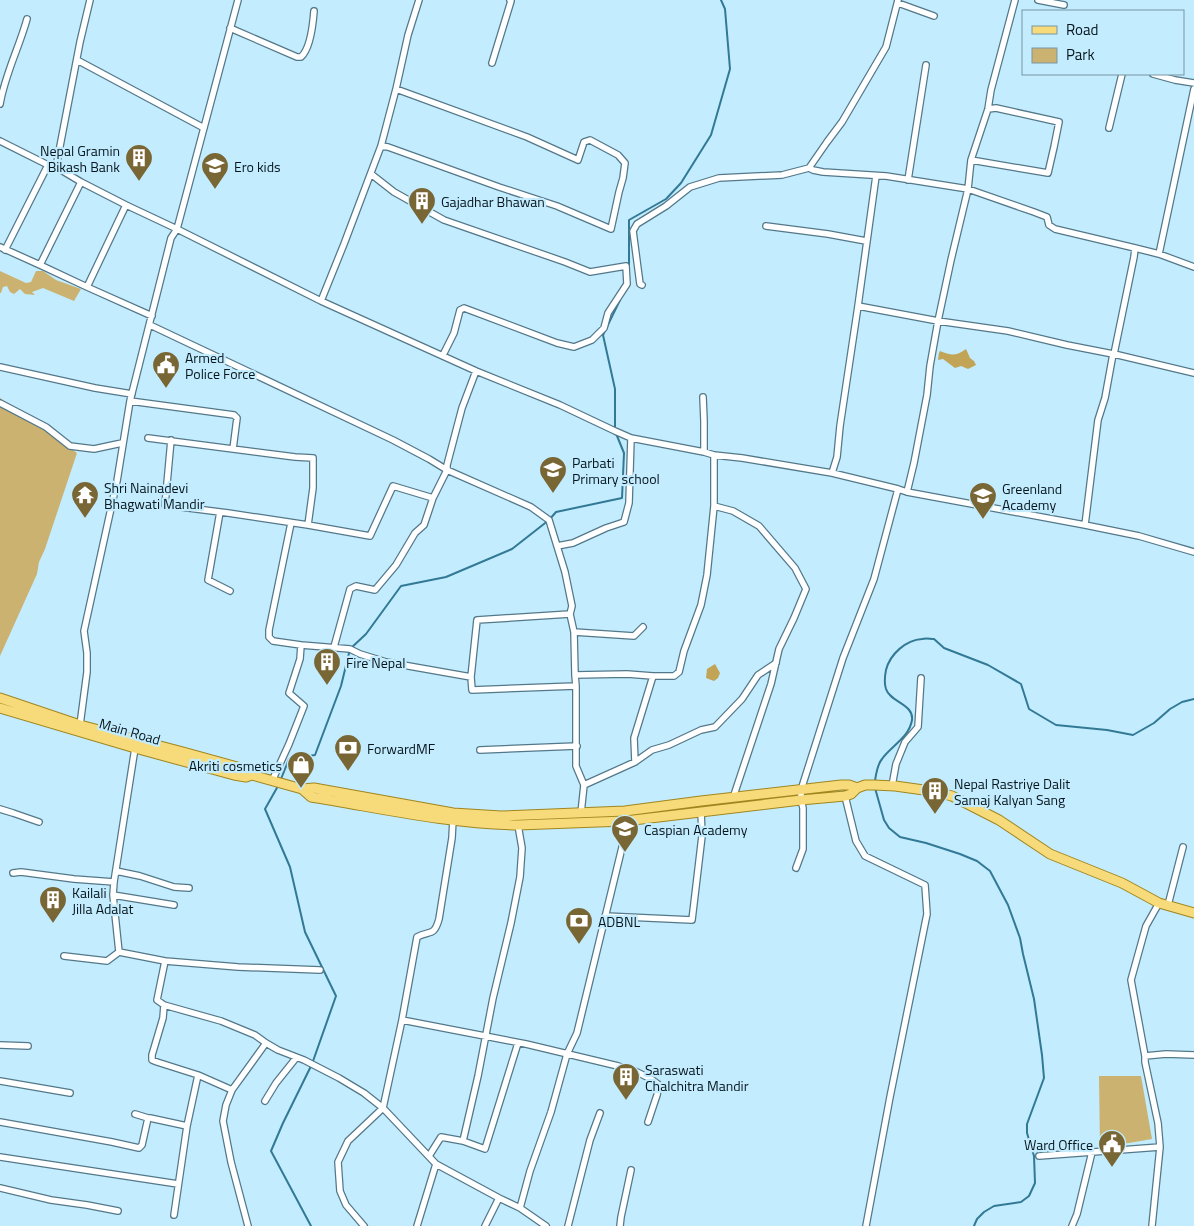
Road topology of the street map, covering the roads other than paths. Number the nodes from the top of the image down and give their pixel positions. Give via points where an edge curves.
1 (90, 0) edge
2 (238, 0) edge
3 (418, 0) edge
4 (510, 0) edge
5 (1015, 0) edge
6 (1038, 0) edge
7 (898, 2) edge
8 (1064, 5) dead end
9 (314, 11) dead end
10 (934, 16) dead end
11 (27, 19) dead end
12 (230, 28) junction
13 (77, 60) junction
14 (492, 63) dead end
15 (926, 65) dead end
16 (1122, 75) edge
17 (1157, 75) edge
18 (1194, 83) edge
19 (396, 89) junction
20 (1194, 89) edge
21 (0, 104) edge
22 (988, 109) junction
23 (204, 128) junction
24 (1109, 128) dead end
25 (0, 141) edge
26 (381, 146) junction
27 (971, 160) junction
28 (48, 165) junction
29 (56, 167) junction
30 (809, 168) junction
31 (371, 174) junction
32 (876, 176) junction
33 (908, 180) junction
34 (81, 182) junction
35 (968, 190) junction
36 (126, 205) junction
37 (766, 226) dead end
38 (177, 229) junction
39 (866, 241) junction
40 (1135, 248) junction
41 (2, 249) edge
42 (1159, 254) junction
43 (40, 265) junction
44 (1194, 267) edge
45 (642, 285) dead end
46 (86, 288) junction
47 (321, 300) junction
48 (858, 306) junction
49 (152, 316) junction
50 (938, 321) junction
51 (150, 325) junction
52 (1114, 354) junction
53 (443, 355) junction
54 (0, 367) edge
55 (476, 371) junction
56 (1194, 373) edge
57 (132, 394) junction
58 (702, 397) dead end
59 (130, 402) junction
60 (0, 404) edge
61 (148, 438) dead end
62 (631, 438) junction
63 (171, 440) junction
64 (122, 443) junction
65 (233, 449) junction
66 (704, 452) junction
67 (714, 456) junction
68 (447, 470) junction
69 (832, 473) junction
70 (898, 489) junction
71 (907, 492) junction
72 (433, 498) junction
73 (714, 506) junction
74 (220, 512) junction
75 (291, 523) junction
76 (308, 525) junction
77 (1085, 525) junction
78 (557, 546) junction
79 (1194, 552) edge
80 (230, 591) dead end
81 (570, 614) junction
82 (643, 627) dead end
83 (574, 632) junction
84 (301, 646) junction
85 (334, 647) junction
86 (776, 663) junction
87 (575, 675) junction
88 (653, 676) junction
89 (471, 677) junction
90 (921, 678) dead end
91 (576, 686) junction
92 (0, 698) edge
93 (0, 708) edge
94 (80, 725) junction
95 (577, 746) junction
96 (135, 748) junction
97 (480, 750) dead end
98 (635, 762) junction
99 (252, 775) junction
100 (274, 781) junction
101 (584, 785) junction
102 (892, 786) junction
103 (857, 788) junction
104 (801, 790) junction
105 (844, 796) junction
106 (733, 798) junction
107 (801, 800) junction
108 (0, 809) edge
109 (701, 811) junction
110 (581, 813) junction
111 (625, 816) junction
112 (453, 817) junction
113 (39, 822) dead end
114 (518, 826) junction
115 (1183, 846) dead end
116 (796, 868) dead end
117 (116, 871) junction
118 (13, 873) dead end
119 (114, 882) junction
120 (189, 888) dead end
121 (113, 895) junction
122 (1163, 904) junction
123 (174, 905) dead end
124 (1194, 913) edge
125 (605, 916) junction
126 (119, 952) junction
127 (64, 956) dead end
128 (165, 961) junction
129 (320, 970) dead end
130 (164, 1004) junction
131 (402, 1020) junction
132 (486, 1036) junction
133 (518, 1042) junction
134 (266, 1043) junction
135 (0, 1045) edge
136 (28, 1046) dead end
137 (567, 1054) junction
138 (1194, 1055) edge
139 (1145, 1056) junction
140 (296, 1058) junction
141 (198, 1075) junction
142 (0, 1082) edge
143 (232, 1090) junction
144 (70, 1093) dead end
145 (265, 1102) dead end
146 (383, 1108) junction
147 (600, 1113) dead end
148 (135, 1114) dead end
149 (148, 1118) junction
150 (0, 1122) edge
151 (648, 1122) dead end
152 (186, 1126) junction
153 (464, 1141) junction
154 (1160, 1147) junction
155 (1092, 1152) junction
156 (428, 1156) junction
157 (1039, 1156) dead end
158 (0, 1157) edge
159 (436, 1164) junction
160 (631, 1170) dead end
161 (178, 1184) junction
162 (0, 1188) edge
163 (499, 1198) junction
164 (520, 1208) junction
165 (118, 1211) dead end
166 (174, 1215) dead end
167 (248, 1226) edge
168 (364, 1226) edge
169 (417, 1226) edge
170 (485, 1226) edge
171 (546, 1226) edge
172 (568, 1226) edge
173 (620, 1226) edge
174 (866, 1226) edge
175 (1072, 1226) edge
176 (1152, 1226) edge

1 - 13 street
2 - 12 street
3 - 19 street
4 - 14 street
5 - 22 street
6 - 8 street
7 - 10 street
7 - 30 street via 886,47 842,122
9 - 12 street via 301,58
11 - 21 street
12 - 23 street
13 - 23 street
13 - 29 street
15 - 33 street
16 - 24 street
17 - 18 street
19 - 26 street
19 - 26 street via 527,137 578,160 584,142 590,140 618,155 625,163 611,229 557,206
20 - 42 street
22 - 27 street
22 - 27 street via 1059,122 1048,173
23 - 38 street
25 - 28 street
26 - 31 street
27 - 35 street
28 - 29 street
28 - 41 street
29 - 34 street
30 - 32 street
30 - 45 street via 782,175 719,178 690,187 637,224 633,231
31 - 47 street
31 - 53 street via 394,192 444,220 590,272 626,266 627,284 608,313 604,328 592,340 574,347 464,308 460,310 454,333
32 - 33 street
32 - 39 street
33 - 35 street
34 - 36 street
34 - 43 street
35 - 40 street via 1047,217 1049,225 1056,229
35 - 50 street
36 - 38 street
36 - 46 street
37 - 39 street
38 - 47 street
38 - 49 street via 170,238
39 - 48 street
40 - 42 street
40 - 52 street
41 - 43 street
42 - 44 street
43 - 46 street
46 - 49 street
47 - 53 street
48 - 50 street
48 - 69 street
49 - 51 street
50 - 52 street via 1008,331
50 - 71 street
51 - 57 street
51 - 68 street via 393,440
52 - 56 street
52 - 77 street via 1098,420
53 - 55 street
54 - 57 street
55 - 62 street
55 - 68 street via 462,408
57 - 59 street
58 - 66 street
59 - 64 street
59 - 65 street via 234,415 237,418
60 - 64 street via 46,427 70,446 94,449
61 - 63 street
62 - 66 street
62 - 78 street via 629,503 624,522 573,543
63 - 65 street
63 - 74 street via 164,505
64 - 94 street via 117,481 84,630 87,672
65 - 76 street via 313,458
66 - 67 street
67 - 69 street
67 - 73 street
68 - 72 street
68 - 78 street via 531,507 549,520
69 - 70 street
70 - 71 street
70 - 104 street via 874,579 843,658
71 - 77 street
72 - 76 street via 393,486 370,536
72 - 85 street via 424,525 375,590 356,586 350,589
73 - 86 street via 733,511 759,526 795,568 806,589
73 - 88 street via 701,605 678,672 674,676
74 - 75 street
74 - 80 street via 208,580
75 - 76 street
75 - 84 street via 269,637 273,642
77 - 79 street via 1140,536
78 - 81 street via 572,606
81 - 83 street
81 - 89 street via 477,620
82 - 83 street via 634,636
83 - 87 street
84 - 85 street
84 - 100 street via 289,693 304,706
85 - 89 street via 350,649 386,662
86 - 98 street via 758,675 742,699 716,727 652,750
86 - 106 street
87 - 88 street
87 - 91 street
88 - 98 street via 634,738
89 - 91 street via 472,690
90 - 102 street via 918,727 905,742
91 - 95 street
92 - 94 main road
93 - 96 main road, Main Road
94 - 99 main road via 248,770
95 - 97 street
95 - 101 street via 576,766
96 - 99 main road, Main Road via 241,776
96 - 117 street
98 - 101 street
99 - 100 main road
100 - 112 main road
101 - 110 street
102 - 103 main road via 865,785
102 - 122 main road via 952,796 999,820 1050,854 1122,883
103 - 104 main road via 849,785
103 - 105 main road
104 - 106 main road
104 - 107 street
105 - 107 main road
105 - 174 street via 856,841 865,856 925,885 927,914
106 - 111 main road
107 - 109 main road
107 - 116 street via 803,849
108 - 113 street
109 - 111 main road
109 - 125 street via 702,836 692,920
110 - 111 main road
110 - 112 main road
111 - 114 main road
111 - 125 street via 626,831
112 - 114 main road
112 - 131 street via 439,919 432,932 417,936
114 - 132 street via 522,848 520,877
115 - 122 street
117 - 119 street
117 - 120 street
118 - 119 street
119 - 121 street
121 - 123 street
121 - 126 street
122 - 124 main road
122 - 139 street via 1146,926 1131,980
125 - 137 street via 577,1033
126 - 127 street via 107,961
126 - 128 street
128 - 129 street via 238,968
128 - 130 street via 157,1000
130 - 134 street via 221,1021
130 - 141 street via 152,1060
131 - 132 street
131 - 146 street
132 - 133 street
132 - 153 street
133 - 137 street
133 - 153 street via 485,1149
134 - 140 street
134 - 143 street
135 - 136 street
137 - 151 street via 633,1070 651,1079 658,1085
137 - 164 street
138 - 139 street
139 - 154 street
140 - 145 street
140 - 146 street via 339,1078
141 - 143 street
141 - 152 street
142 - 144 street
143 - 167 street via 223,1121
146 - 156 street
146 - 168 street via 348,1140 338,1162 340,1191 346,1205
147 - 172 street
148 - 149 street
149 - 150 street via 139,1148
149 - 152 street
152 - 161 street
153 - 156 street via 441,1137
154 - 155 street
154 - 176 street
155 - 157 street
155 - 175 street
156 - 159 street
158 - 161 street
159 - 163 street
159 - 169 street
160 - 173 street
161 - 166 street
162 - 165 street
163 - 164 street
163 - 170 street
164 - 171 street

